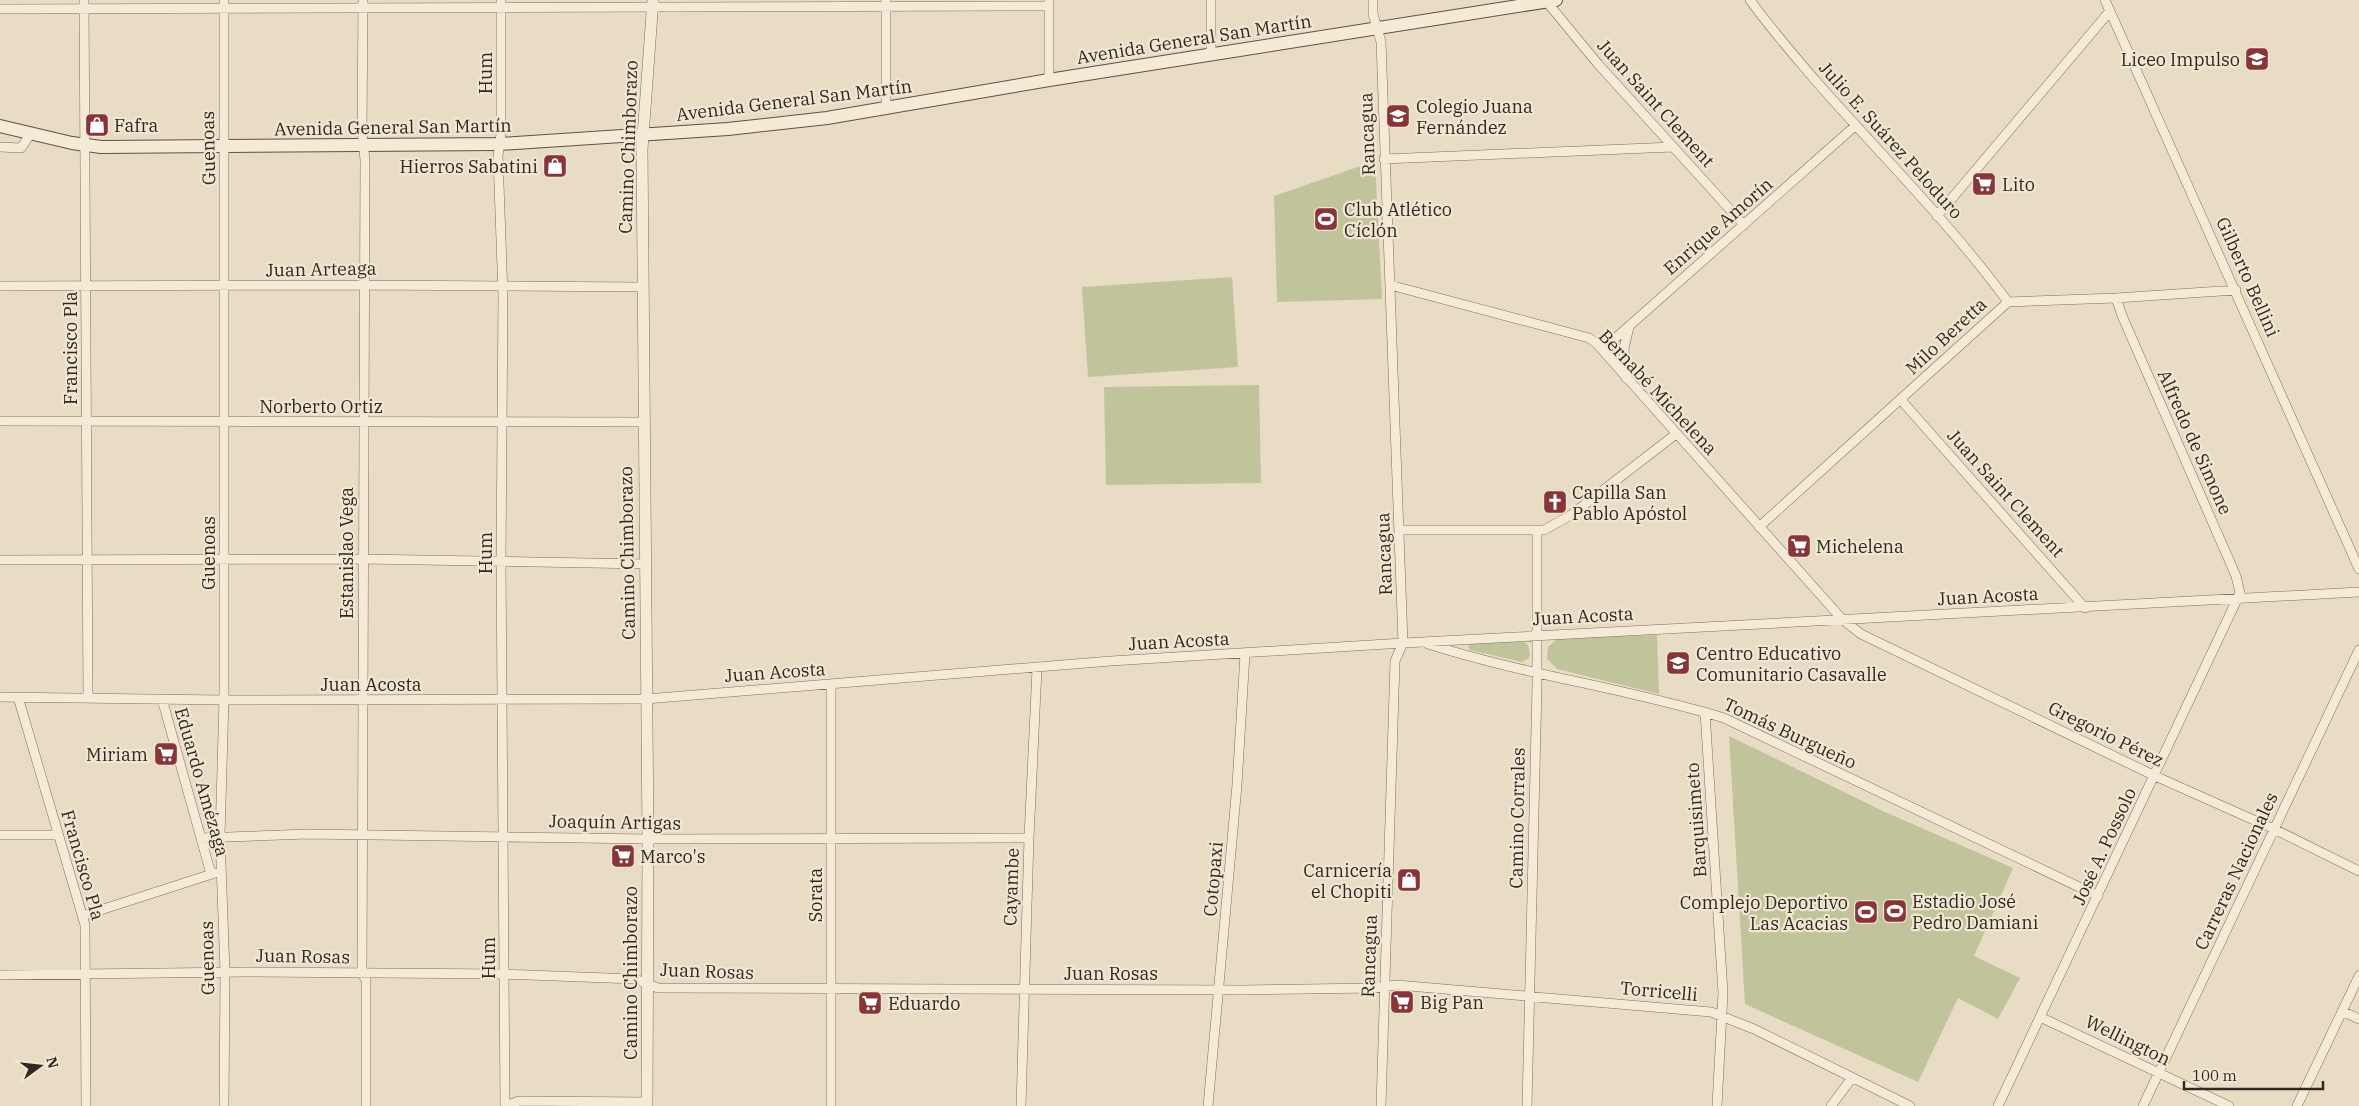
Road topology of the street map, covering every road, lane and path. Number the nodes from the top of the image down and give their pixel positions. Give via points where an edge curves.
1 (1211, 0) edge
2 (1373, 0) edge
3 (1750, 0) edge
4 (2105, 0) edge
5 (1544, 1) edge
6 (1049, 3) edge
7 (363, 4) edge
8 (652, 4) edge
9 (886, 4) edge
10 (84, 5) edge
11 (224, 5) edge
12 (501, 5) edge
13 (0, 9) edge
14 (2110, 11) junction
15 (1377, 27) junction
16 (1211, 54) junction
17 (1049, 80) junction
18 (886, 108) junction
19 (0, 126) edge
20 (1855, 126) junction
21 (31, 133) junction
22 (643, 136) junction
23 (499, 144) junction
24 (85, 145) junction
25 (364, 146) junction
26 (0, 147) edge
27 (224, 147) junction
28 (1673, 147) junction
29 (1384, 159) junction
30 (1937, 216) junction
31 (1744, 225) junction
32 (1390, 284) junction
33 (364, 285) junction
34 (0, 286) edge
35 (86, 286) junction
36 (502, 286) junction
37 (642, 286) junction
38 (224, 287) junction
39 (2236, 290) junction
40 (2116, 298) junction
41 (2008, 302) junction
42 (1629, 326) junction
43 (1602, 350) junction
44 (1626, 378) junction
45 (1901, 400) junction
46 (0, 421) edge
47 (86, 421) junction
48 (501, 421) junction
49 (224, 422) junction
50 (364, 422) junction
51 (643, 422) junction
52 (1676, 434) junction
53 (1759, 528) junction
54 (1400, 530) junction
55 (1537, 531) junction
56 (362, 559) junction
57 (0, 560) edge
58 (87, 560) junction
59 (224, 560) junction
60 (501, 561) junction
61 (645, 564) junction
62 (2359, 569) edge
63 (2359, 592) edge
64 (2238, 600) junction
65 (2085, 608) junction
66 (1842, 619) junction
67 (1536, 635) junction
68 (1422, 642) junction
69 (1403, 643) junction
70 (2359, 650) edge
71 (1245, 654) junction
72 (1037, 669) junction
73 (1537, 674) junction
74 (831, 684) junction
75 (0, 697) edge
76 (18, 697) junction
77 (88, 697) junction
78 (646, 698) junction
79 (162, 699) junction
80 (224, 700) junction
81 (362, 700) junction
82 (502, 700) junction
83 (1705, 712) junction
84 (2155, 776) junction
85 (2274, 829) junction
86 (58, 835) junction
87 (361, 835) junction
88 (0, 836) edge
89 (220, 836) junction
90 (503, 836) junction
91 (201, 838) junction
92 (1029, 838) junction
93 (648, 839) junction
94 (831, 840) junction
95 (2359, 871) edge
96 (221, 872) junction
97 (211, 874) junction
98 (2098, 896) junction
99 (82, 916) junction
100 (225, 972) junction
101 (86, 973) junction
102 (362, 973) junction
103 (504, 974) junction
104 (0, 975) edge
105 (2359, 976) edge
106 (648, 984) junction
107 (1384, 987) junction
108 (1024, 988) junction
109 (832, 989) junction
110 (1220, 989) junction
111 (1530, 997) junction
112 (2342, 1011) junction
113 (1723, 1015) junction
114 (2040, 1017) junction
115 (2359, 1019) edge
116 (2158, 1073) junction
117 (1852, 1078) junction
118 (647, 1104) edge
119 (86, 1106) edge
120 (224, 1106) edge
121 (366, 1106) edge
122 (505, 1106) edge
123 (831, 1106) edge
124 (1021, 1106) edge
125 (1208, 1106) edge
126 (1381, 1106) edge
127 (1527, 1106) edge
128 (1718, 1106) edge
129 (1830, 1106) edge
130 (1910, 1106) edge
131 (1998, 1106) edge
132 (2143, 1106) edge
133 (2229, 1106) edge
134 (2297, 1106) edge

1 - 16 street
2 - 15 street, Rancagua
3 - 20 street, Julio E. Suárez Peloduro
4 - 14 street, Gilberto Bellini
5 - 15 main road, Avenida General San Martín
5 - 28 street, Juan Saint Clement
6 - 9 street
6 - 17 street
7 - 11 street
7 - 12 street
7 - 25 street, Estanislao Vega
8 - 9 street
8 - 12 street
8 - 22 street, Camino Chimborazo
9 - 18 street
10 - 11 street
10 - 13 street
10 - 24 street, Francisco Pla
11 - 27 street, Guenoas
12 - 23 street, Hum
14 - 30 street
14 - 39 street, Gilberto Bellini
15 - 16 main road, Avenida General San Martín
15 - 29 street, Rancagua via 1381,42
16 - 17 main road, Avenida General San Martín
17 - 18 main road, Avenida General San Martín
18 - 22 main road, Avenida General San Martín via 728,130
19 - 21 main road, Avenida General San Martín
20 - 30 street, Julio E. Suárez Peloduro
20 - 31 street, Enrique Amorín
21 - 24 main road, Avenida General San Martín
21 - 26 street via 21,148
22 - 23 main road, Avenida General San Martín
22 - 37 street, Camino Chimborazo
23 - 25 main road, Avenida General San Martín
23 - 36 street, Hum
24 - 27 main road, Avenida General San Martín
24 - 35 street, Francisco Pla
25 - 27 main road, Avenida General San Martín
25 - 33 street, Estanislao Vega
27 - 38 street, Guenoas
28 - 29 street
28 - 31 street, Juan Saint Clement
29 - 32 street, Rancagua
30 - 41 street, Julio E. Suárez Peloduro via 1986,271
31 - 42 street, Enrique Amorín
32 - 43 street, Bernabé Michelena via 1582,335
32 - 54 street, Rancagua
33 - 36 street, Juan Arteaga
33 - 38 street, Juan Arteaga
33 - 50 street, Estanislao Vega
34 - 35 street, Juan Arteaga
35 - 38 street, Juan Arteaga
35 - 47 street, Francisco Pla
36 - 37 street, Juan Arteaga
36 - 48 street, Hum
37 - 51 street, Camino Chimborazo
38 - 49 street, Guenoas
39 - 40 street, Milo Beretta
39 - 62 street, Gilberto Bellini
40 - 41 street, Milo Beretta
40 - 64 street, Alfredo de Simone via 2236,576 2240,587
41 - 45 street, Milo Beretta
42 - 43 street, Enrique Amorín
42 - 44 street via 1624,348
43 - 44 street, Bernabé Michelena
44 - 52 street, Bernabé Michelena
45 - 53 street, Milo Beretta
45 - 65 street, Juan Saint Clement
46 - 47 street, Norberto Ortiz
47 - 49 street, Norberto Ortiz
47 - 58 street, Francisco Pla
48 - 50 street, Norberto Ortiz
48 - 51 street, Norberto Ortiz
48 - 60 street, Hum
49 - 50 street, Norberto Ortiz
49 - 59 street, Guenoas
50 - 56 street, Estanislao Vega
51 - 61 street, Camino Chimborazo
52 - 53 street, Bernabé Michelena
52 - 55 street via 1571,515
53 - 66 street, Bernabé Michelena
54 - 55 street
54 - 69 street, Rancagua
55 - 67 street, Camino Corrales
56 - 59 street
56 - 60 street
56 - 81 street, Estanislao Vega
57 - 58 street
58 - 59 street
58 - 77 street, Francisco Pla
59 - 80 street, Guenoas
60 - 61 street
60 - 82 street, Hum
61 - 78 street, Camino Chimborazo
63 - 64 street, Juan Acosta
64 - 65 street, Juan Acosta
64 - 84 street, José A. Possolo
65 - 66 street, Juan Acosta
66 - 67 street, Juan Acosta
66 - 84 street, Gregorio Pérez via 1862,634
67 - 68 street, Juan Acosta
67 - 73 street, Camino Corrales
68 - 69 street, Juan Acosta
68 - 73 street, Tomás Burgueño
69 - 71 street, Juan Acosta
69 - 107 street, Rancagua via 1395,661
70 - 85 street, Carreras Nacionales
71 - 72 street, Juan Acosta via 1111,661
71 - 110 street, Cotopaxi via 1238,785
72 - 74 street, Juan Acosta
72 - 92 street, Cayambe
73 - 83 street, Tomás Burgueño
73 - 111 street, Camino Corrales
74 - 78 street, Juan Acosta
74 - 94 street, Sorata
75 - 76 street, Juan Acosta
76 - 77 street, Juan Acosta
76 - 86 street, Francisco Pla
77 - 79 street, Juan Acosta
78 - 82 street, Juan Acosta
78 - 93 street, Camino Chimborazo
79 - 80 street, Juan Acosta
79 - 91 street, Eduardo Amézaga
80 - 81 street, Juan Acosta
80 - 89 street, Guenoas
81 - 82 street, Juan Acosta
81 - 87 street, Estanislao Vega
82 - 90 street, Hum
83 - 98 street, Tomás Burgueño via 1724,718
83 - 113 street, Barquisimeto
84 - 85 street, Gregorio Pérez
84 - 98 street, José A. Possolo
85 - 95 street, Gregorio Pérez
85 - 116 street, Carreras Nacionales
86 - 88 street
86 - 99 street, Francisco Pla
87 - 89 street, Joaquín Artigas
87 - 90 street, Joaquín Artigas
87 - 102 street, Estanislao Vega
89 - 91 street, Joaquín Artigas
89 - 96 street, Guenoas
90 - 93 street, Joaquín Artigas
90 - 103 street, Hum
91 - 97 street, Eduardo Amézaga
92 - 94 street, Joaquín Artigas
92 - 108 street, Cayambe
93 - 94 street, Joaquín Artigas
93 - 106 street, Camino Chimborazo
94 - 109 street, Sorata
96 - 97 street
96 - 100 street, Guenoas
97 - 99 street
98 - 114 street, José A. Possolo
99 - 101 street, Francisco Pla via 86,934
100 - 101 street, Juan Rosas
100 - 102 street, Juan Rosas
100 - 120 street, Guenoas
101 - 104 street, Juan Rosas
101 - 119 street, Francisco Pla
102 - 103 street, Juan Rosas
102 - 121 street, Estanislao Vega via 366,980
103 - 106 street, Juan Rosas via 635,979
103 - 122 street, Hum
105 - 112 street
106 - 109 street, Juan Rosas via 658,988
106 - 118 street, Camino Chimborazo
107 - 110 street, Juan Rosas
107 - 111 street, Torricelli via 1397,985
107 - 126 street, Rancagua
108 - 109 street, Juan Rosas
108 - 110 street, Juan Rosas
108 - 124 street, Cayambe
109 - 123 street, Sorata
110 - 125 street, Cotopaxi
111 - 113 street, Torricelli
111 - 127 street, Camino Corrales
112 - 115 street
112 - 134 street
113 - 117 street, Torricelli
113 - 128 street, Barquisimeto
114 - 116 street, Wellington
114 - 131 street, José A. Possolo
116 - 132 street, Carreras Nacionales
116 - 133 street, Wellington
117 - 129 street
117 - 130 street, Torricelli
118 - 122 street via 519,1101

